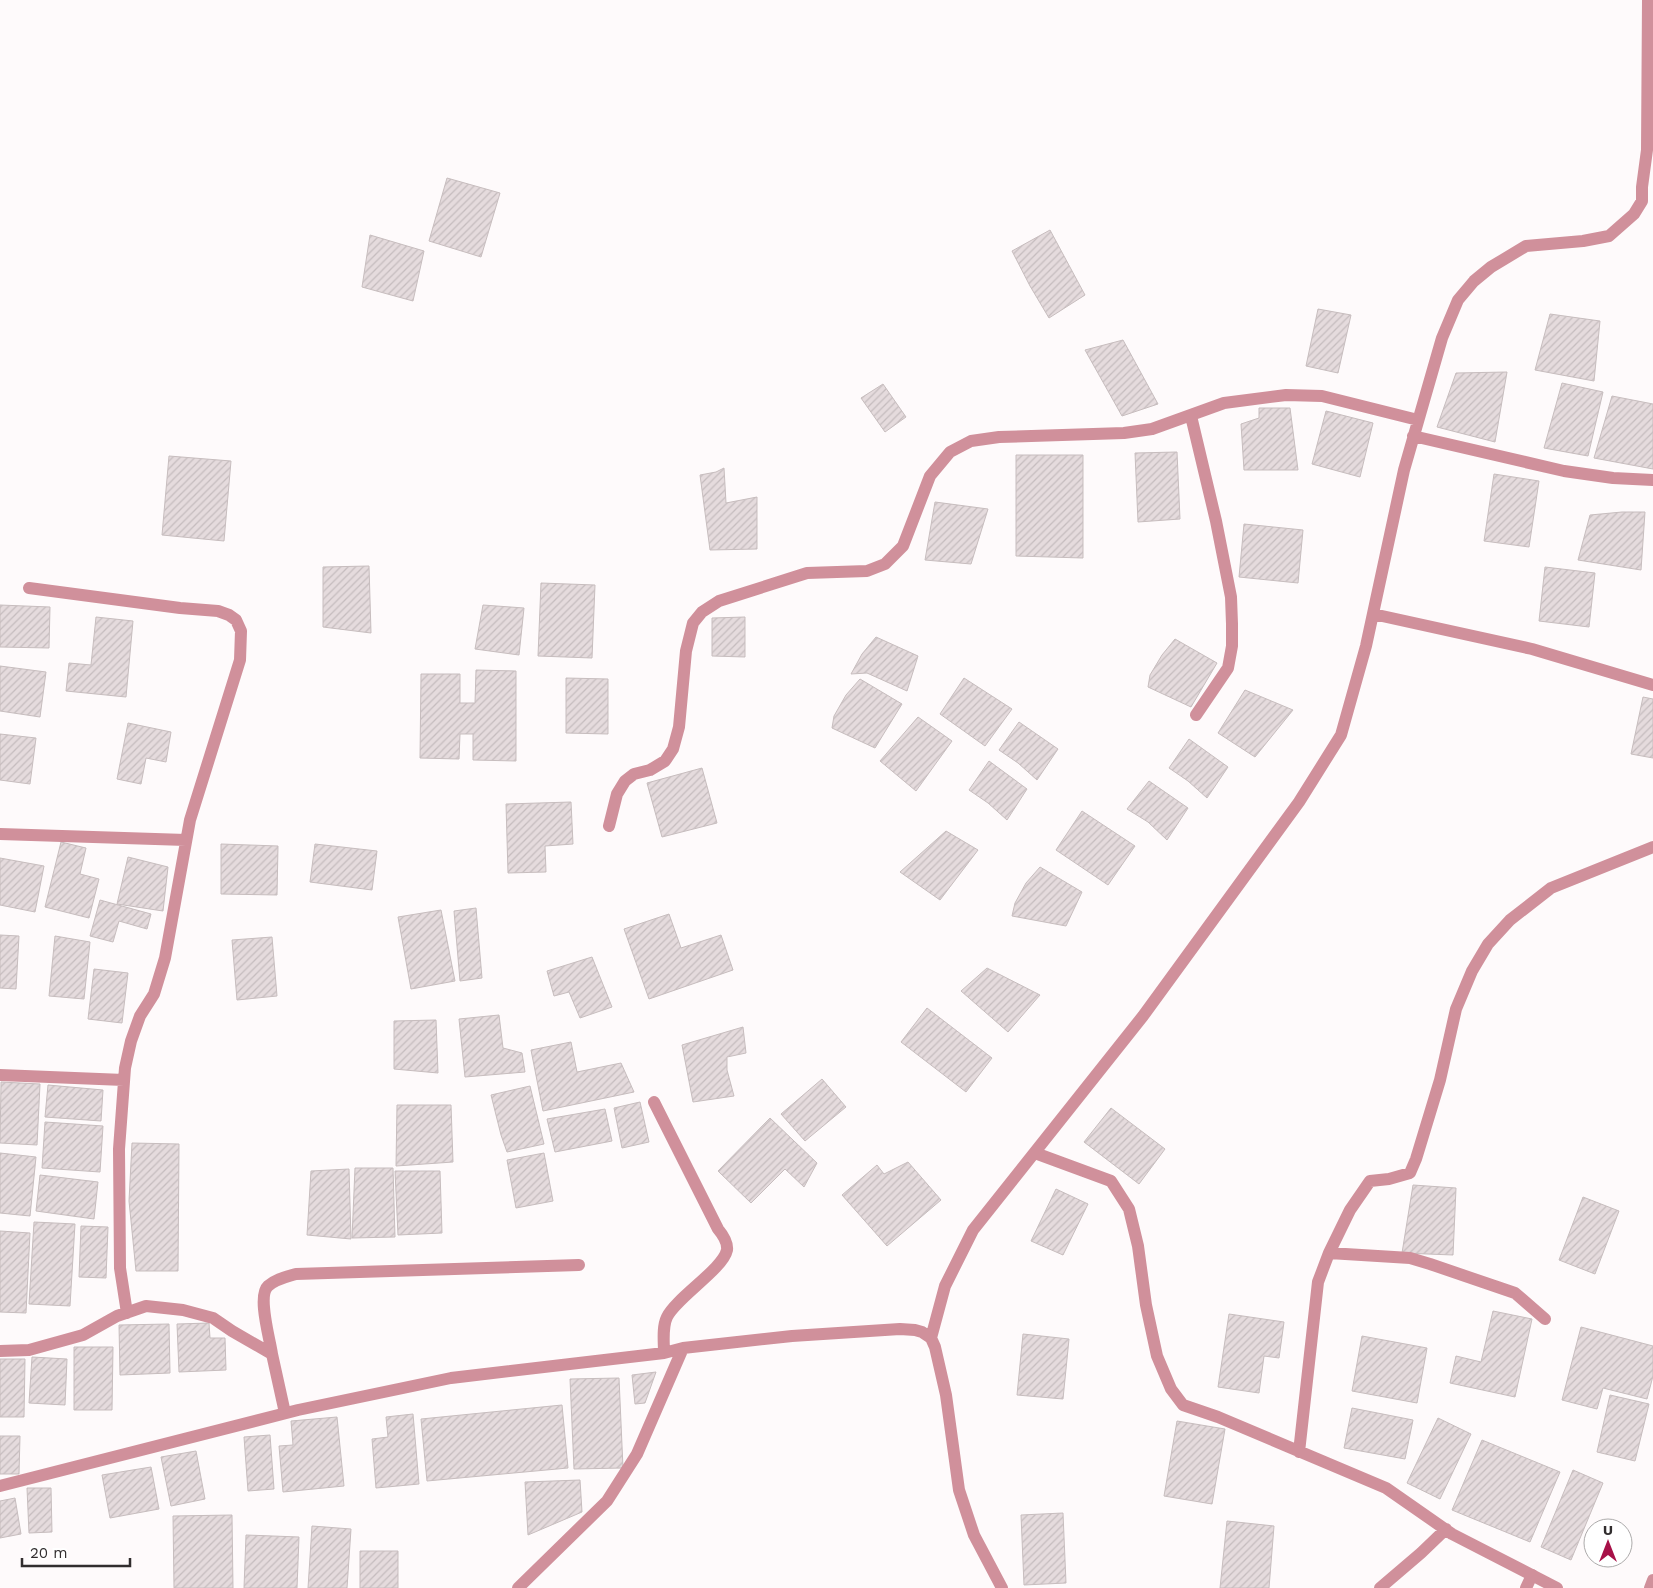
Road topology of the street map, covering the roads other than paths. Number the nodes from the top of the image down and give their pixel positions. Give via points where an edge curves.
1 (1648, 0) edge
2 (1191, 416) junction
3 (1418, 420) junction
4 (1413, 436) junction
5 (1653, 480) edge
6 (28, 588) dead end
7 (1373, 614) junction
8 (1653, 685) edge
9 (1196, 715) dead end
10 (609, 826) dead end
11 (0, 834) edge
12 (186, 840) junction
13 (1653, 847) edge
14 (0, 1075) edge
15 (124, 1080) junction
16 (654, 1102) dead end
17 (1035, 1153) junction
18 (1329, 1253) junction
19 (579, 1266) dead end
20 (127, 1313) junction
21 (1545, 1319) dead end
22 (931, 1338) junction
23 (684, 1348) junction
24 (0, 1352) edge
25 (664, 1353) junction
26 (272, 1354) junction
27 (285, 1413) junction
28 (1299, 1452) junction
29 (0, 1486) edge
30 (1446, 1529) junction
31 (1532, 1575) junction
32 (1653, 1580) edge
33 (518, 1588) edge
34 (1002, 1588) edge
35 (1380, 1588) edge
36 (1526, 1588) edge
37 (1557, 1588) edge
38 (1650, 1588) edge

1 - 3 street via 1647,150 1642,201 1634,214 1609,236 1526,246 1491,267 1474,282 1458,300 1442,338
2 - 3 street via 1224,403 1286,395 1322,396
2 - 9 street via 1216,521 1229,588 1232,624 1228,668
2 - 10 street via 1152,429 1124,433 999,437 971,441 950,452 930,476 903,546 885,564 867,571 807,573 719,601 702,612 693,623 686,651 679,727 673,750 664,761 650,770 634,774 625,782 616,794
3 - 4 street
4 - 5 street via 1564,471
4 - 7 street
6 - 12 street via 218,611 236,620 241,631 240,660
7 - 8 street via 1532,649
7 - 17 street via 1341,735 1322,767 1143,1016
11 - 12 street
12 - 15 street via 165,958 154,994 130,1041
13 - 18 street via 1551,888 1510,920 1488,944 1456,1009 1440,1080 1410,1173 1370,1181 1350,1210
14 - 15 street
15 - 20 street via 119,1149 120,1268
16 - 25 street via 726,1239 727,1251 667,1317
17 - 22 street via 973,1230 945,1286
17 - 28 street via 1111,1181 1129,1208 1157,1356 1171,1389 1183,1405
18 - 21 street via 1410,1258 1430,1264 1515,1293
18 - 28 street via 1318,1282
19 - 26 street via 296,1274 266,1287 263,1299
20 - 24 street via 83,1335 28,1350
20 - 26 street via 146,1306 214,1318
22 - 23 street via 915,1330 900,1329
22 - 34 street via 946,1395 959,1490 974,1535
23 - 25 street
23 - 33 street via 637,1454 607,1501
25 - 27 street via 451,1378
26 - 27 street
27 - 29 street
28 - 30 street via 1386,1488
30 - 31 street
30 - 35 street
31 - 36 street
31 - 37 street
32 - 38 street

